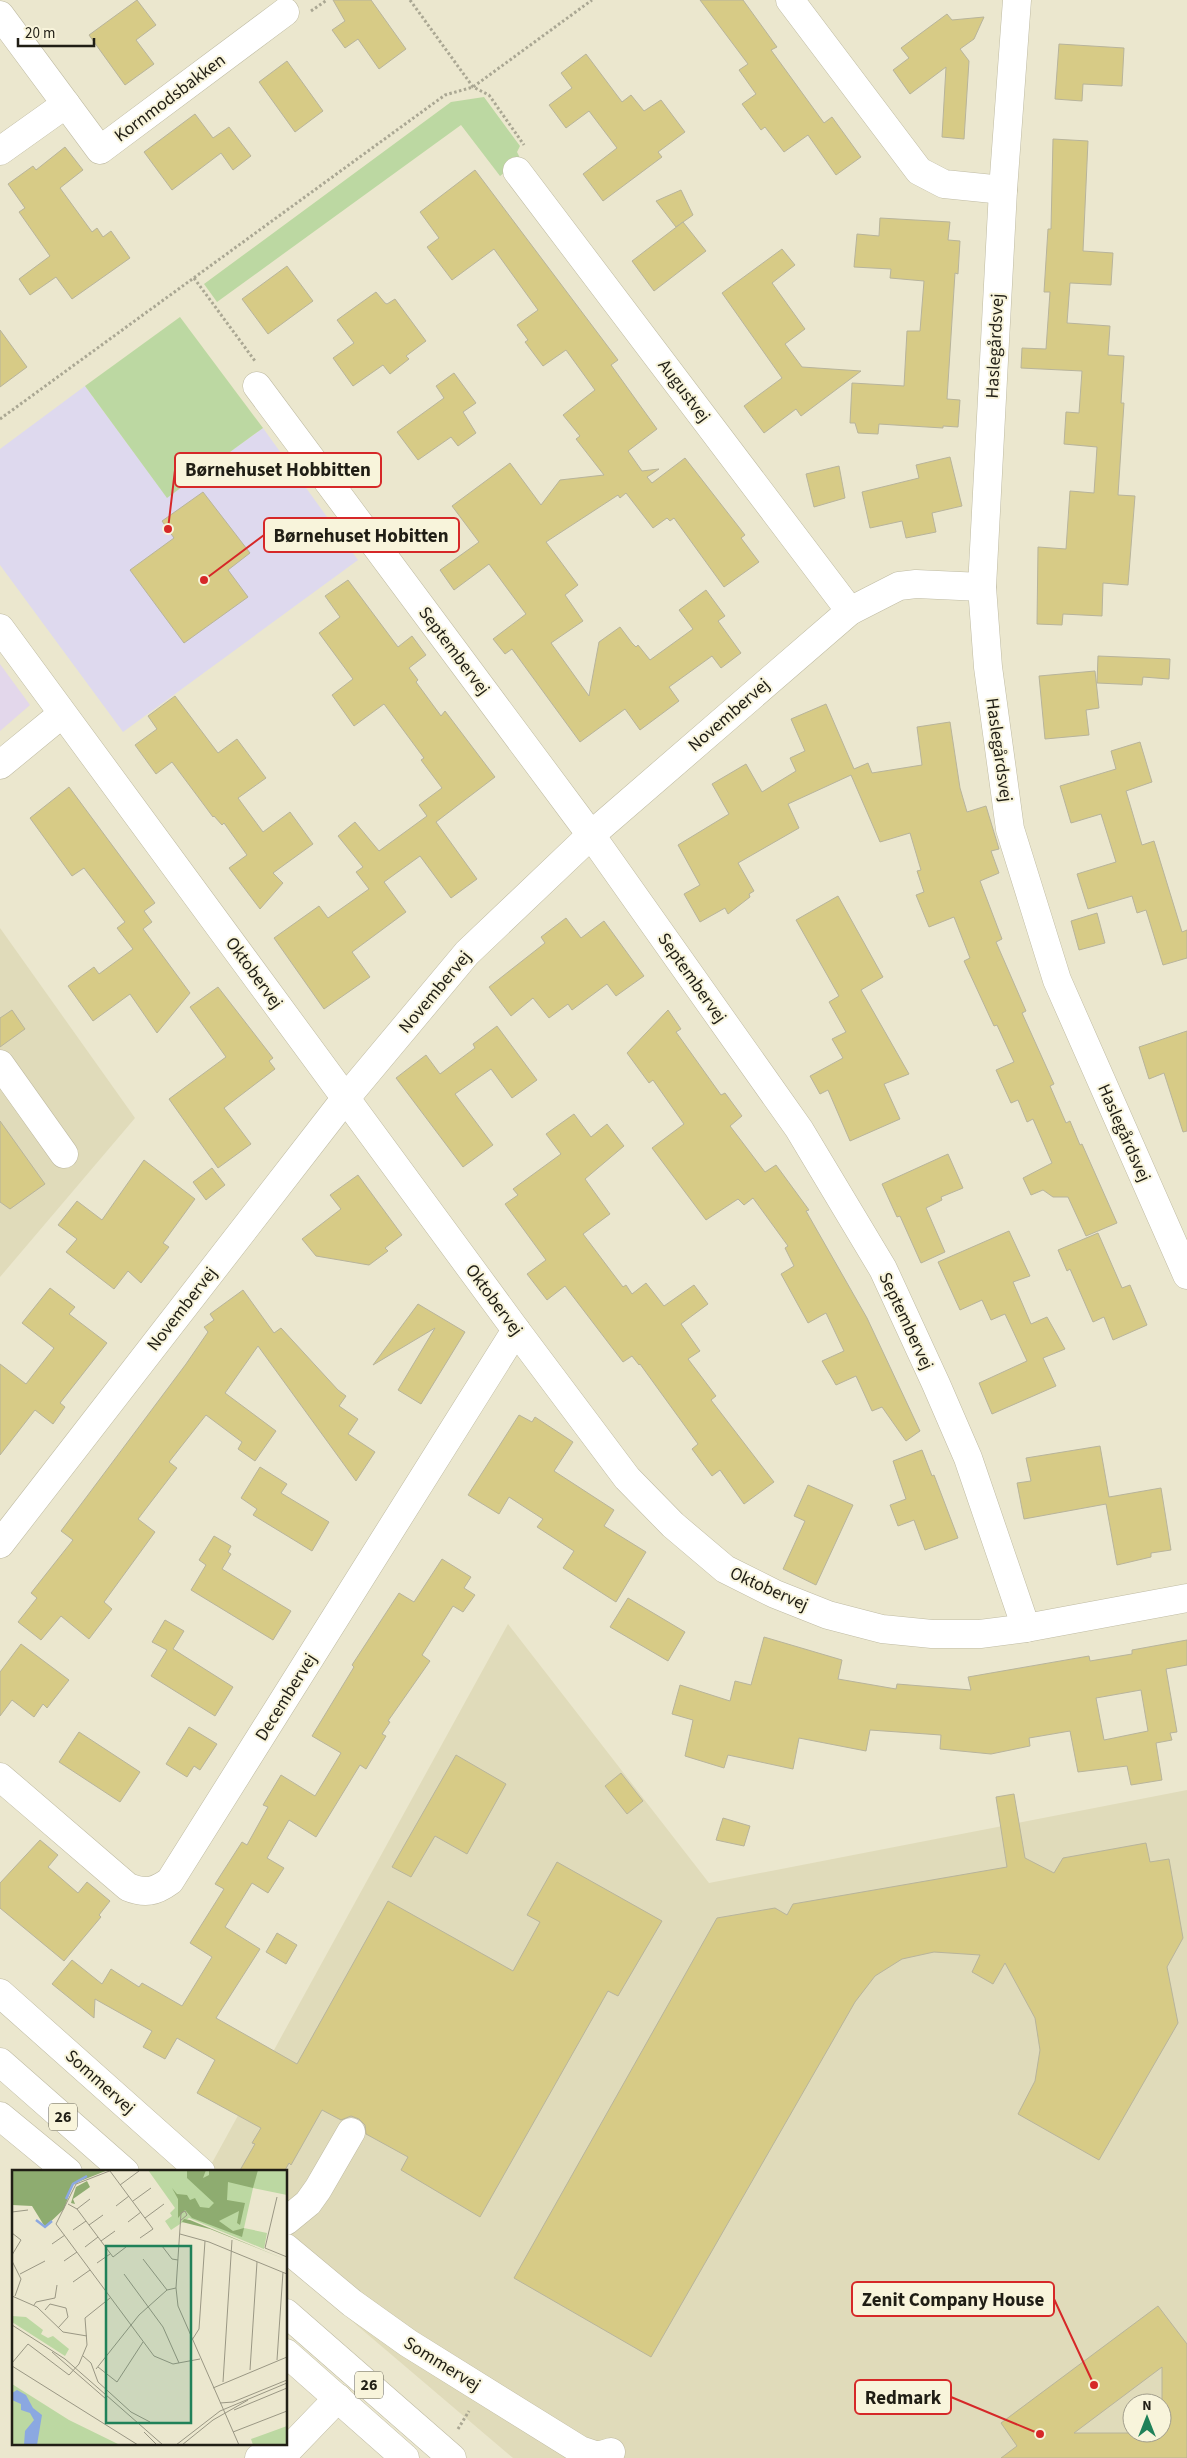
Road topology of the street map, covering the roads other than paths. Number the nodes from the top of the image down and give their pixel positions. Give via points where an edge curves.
1 (790, 0) edge
2 (1017, 0) edge
3 (285, 12) dead end
4 (0, 16) edge
5 (66, 104) junction
6 (0, 151) edge
7 (517, 171) road end
8 (1003, 190) junction
9 (257, 386) road end
10 (982, 588) junction
11 (850, 611) junction
12 (0, 628) edge
13 (62, 714) junction
14 (0, 765) edge
15 (591, 835) junction
16 (0, 1064) edge
17 (345, 1099) junction
18 (64, 1154) dead end
19 (1187, 1275) edge
20 (516, 1330) junction
21 (0, 1544) edge
22 (1187, 1598) edge
23 (1026, 1628) junction
24 (0, 1777) edge
25 (0, 1992) edge
26 (0, 2062) edge
27 (0, 2116) edge
28 (351, 2132) dead end
29 (66, 2170) edge
30 (124, 2170) edge
31 (199, 2170) edge
32 (288, 2219) edge
33 (288, 2250) edge
34 (288, 2315) edge
35 (288, 2355) edge
36 (338, 2398) junction
37 (245, 2446) edge
38 (611, 2452) dead end
39 (447, 2453) edge
40 (259, 2458) edge
41 (405, 2458) edge

1 - 8 street via 919,171 944,184
2 - 8 street, Haslegårdsvej
3 - 5 street, Kornmodsbakken via 100,150
4 - 5 street, Kornmodsbakken
5 - 6 street
7 - 11 street, Augustvej
8 - 10 street, Haslegårdsvej
9 - 15 street, Septembervej
10 - 11 street, Novembervej via 899,586
10 - 19 street, Haslegårdsvej via 988,667 1010,828 1057,980
11 - 15 street, Novembervej
12 - 13 street, Oktobervej
13 - 14 street
13 - 17 street, Oktobervej
15 - 17 street, Novembervej via 467,953
15 - 23 street, Septembervej via 799,1129 882,1269 968,1458
16 - 18 street
17 - 20 street, Oktobervej
17 - 21 street, Novembervej
20 - 23 street, Oktobervej via 627,1478 673,1525 725,1569 828,1615 882,1629 980,1634
20 - 24 street, Decembervej via 170,1881 150,1892 128,1886
22 - 23 street, Oktobervej
25 - 31 street, Sommervej
26 - 30 street, 26
27 - 29 street, 26
28 - 32 street via 308,2203
33 - 38 street, Sommervej via 352,2304 408,2343 580,2450 598,2456
34 - 39 street, 26
35 - 36 street, 26
36 - 40 street via 287,2451
36 - 41 street, 26
37 - 40 street

